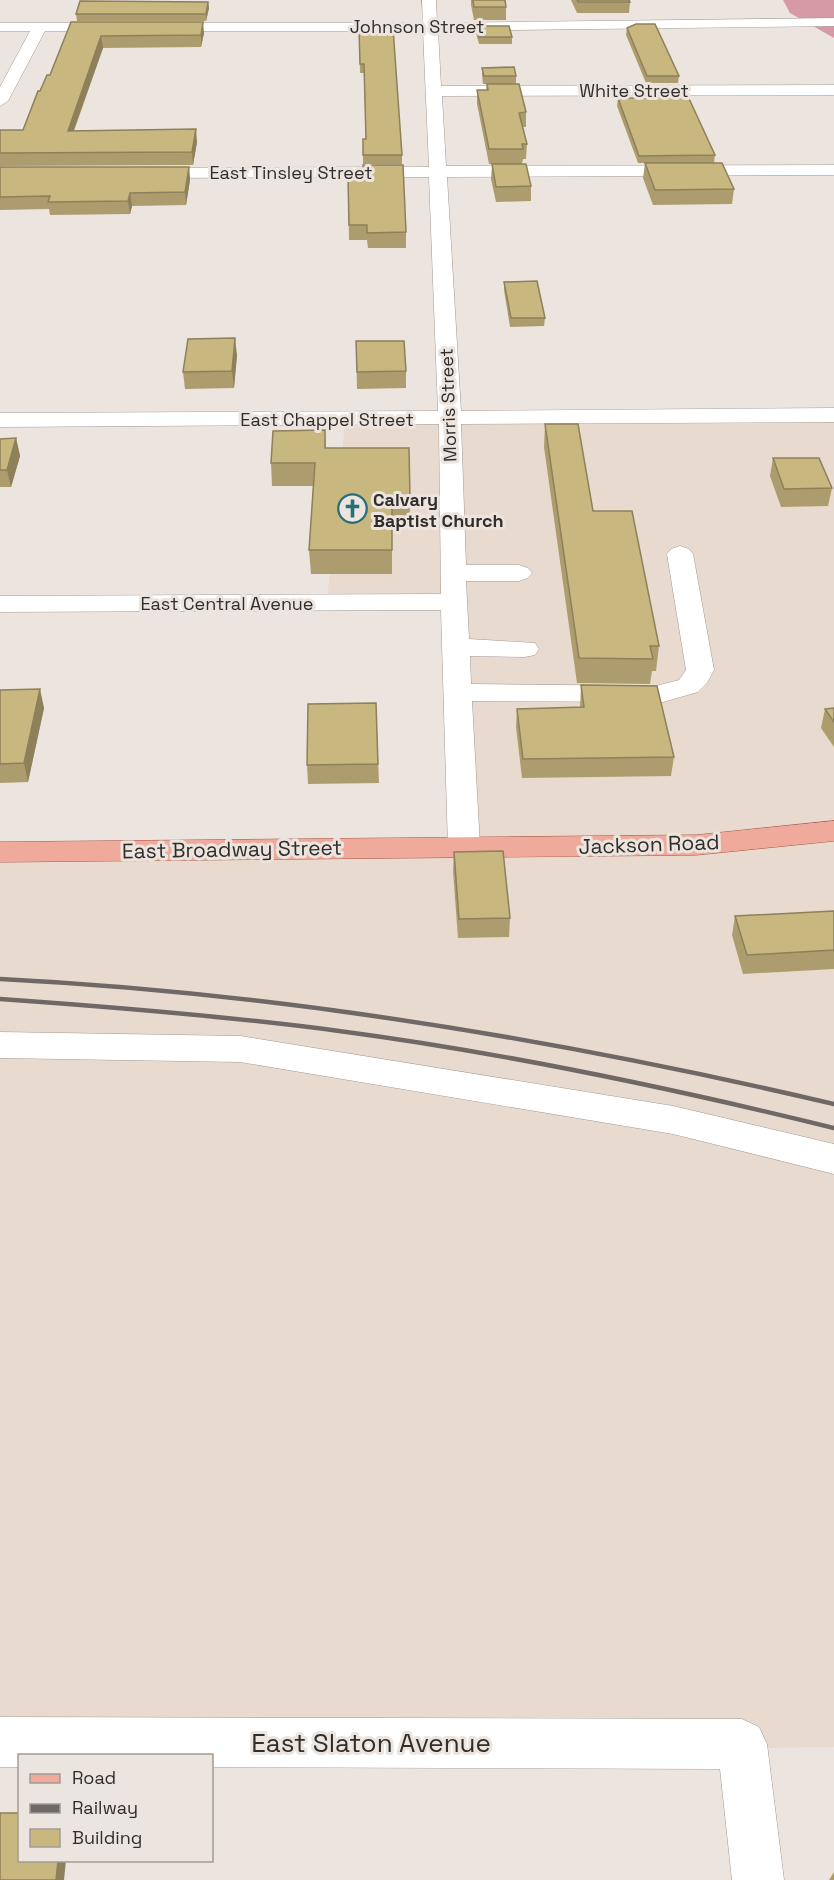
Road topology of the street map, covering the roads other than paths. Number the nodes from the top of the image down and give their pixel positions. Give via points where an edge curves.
1 (429, 0) edge
2 (834, 22) edge
3 (0, 27) edge
4 (40, 27) junction
5 (430, 27) junction
6 (834, 90) edge
7 (433, 91) junction
8 (0, 101) edge
9 (834, 170) edge
10 (438, 172) junction
11 (130, 173) edge
12 (834, 415) edge
13 (450, 419) junction
14 (0, 420) edge
15 (680, 554) dead end
16 (453, 573) junction
17 (519, 573) dead end
18 (454, 602) junction
19 (0, 603) edge
20 (455, 647) junction
21 (525, 649) dead end
22 (458, 692) junction
23 (834, 831) edge
24 (464, 847) junction
25 (0, 852) edge
26 (0, 1046) edge
27 (834, 1159) edge
28 (0, 1742) edge
29 (758, 1880) edge

1 - 5 street, Morris Street
2 - 5 street, Johnson Street
3 - 4 street, Johnson Street
4 - 5 street, Johnson Street
4 - 8 street
5 - 7 street, Morris Street
6 - 7 street, White Street
7 - 10 street, Morris Street
9 - 10 street, East Tinsley Street
10 - 11 street, East Tinsley Street
10 - 13 street, Morris Street
12 - 13 street, East Chappel Street
13 - 14 street, East Chappel Street
13 - 16 street, Morris Street
15 - 22 street via 700,670 691,685 656,694
16 - 17 street
16 - 18 street, Morris Street
18 - 19 street, East Central Avenue
18 - 20 street, Morris Street
20 - 21 street
20 - 22 street, Morris Street
22 - 24 street, Morris Street
23 - 24 main road, Jackson Road via 696,845
24 - 25 main road, East Broadway Street
26 - 27 street via 240,1049 673,1120
28 - 29 street, East Slaton Avenue via 742,1743

